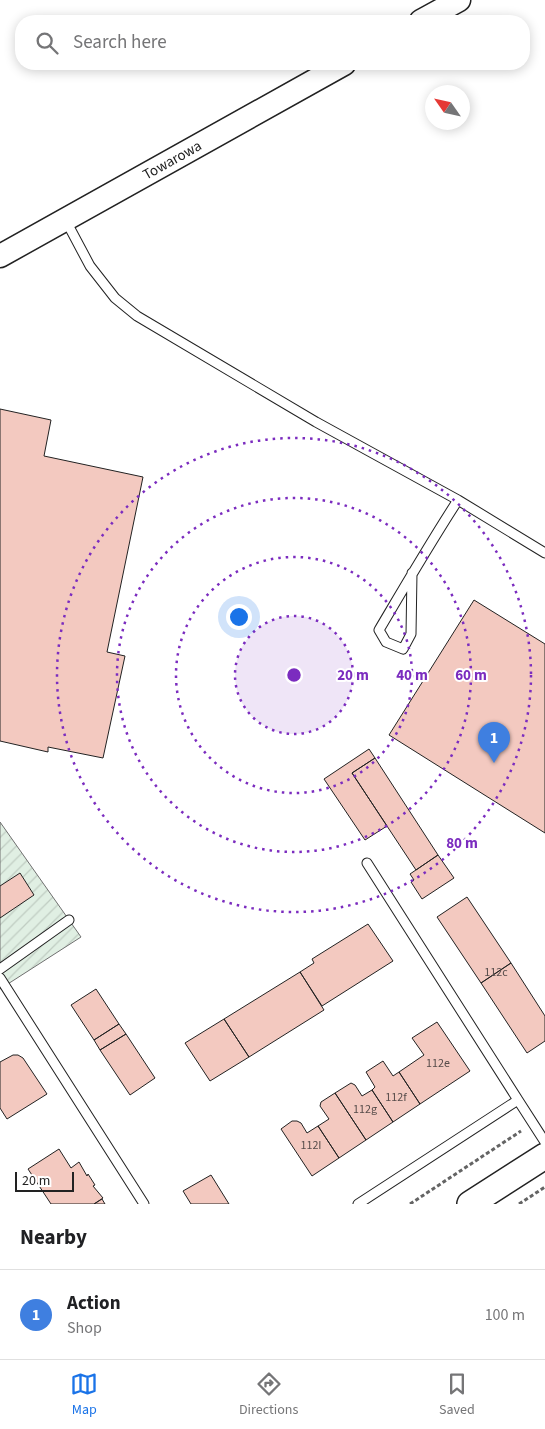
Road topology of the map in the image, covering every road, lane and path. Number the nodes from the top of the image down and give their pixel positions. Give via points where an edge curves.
1 (459, 0) edge
2 (432, 15) edge
3 (333, 70) edge
4 (65, 219) junction
5 (0, 256) edge
6 (458, 500) junction
7 (545, 554) edge
8 (412, 573) junction
9 (367, 862) dead end
10 (69, 920) dead end
11 (0, 969) edge
12 (0, 978) edge
13 (518, 1100) junction
14 (533, 1124) junction
15 (545, 1142) edge
16 (545, 1156) edge
17 (545, 1187) edge
18 (144, 1204) edge
19 (358, 1204) edge
20 (410, 1204) edge
21 (470, 1204) edge
22 (518, 1204) edge

1 - 2 street
3 - 4 street, Towarowa
4 - 5 street, Towarowa
4 - 6 lane via 90,266 115,298 137,316 316,422
6 - 7 lane
6 - 8 lane
8 - 8 lane via 379,630 386,642 403,650 411,634
9 - 13 lane
10 - 11 lane
12 - 18 lane
13 - 14 lane
13 - 19 lane
14 - 15 lane
14 - 20 path
16 - 21 main road
17 - 22 path

